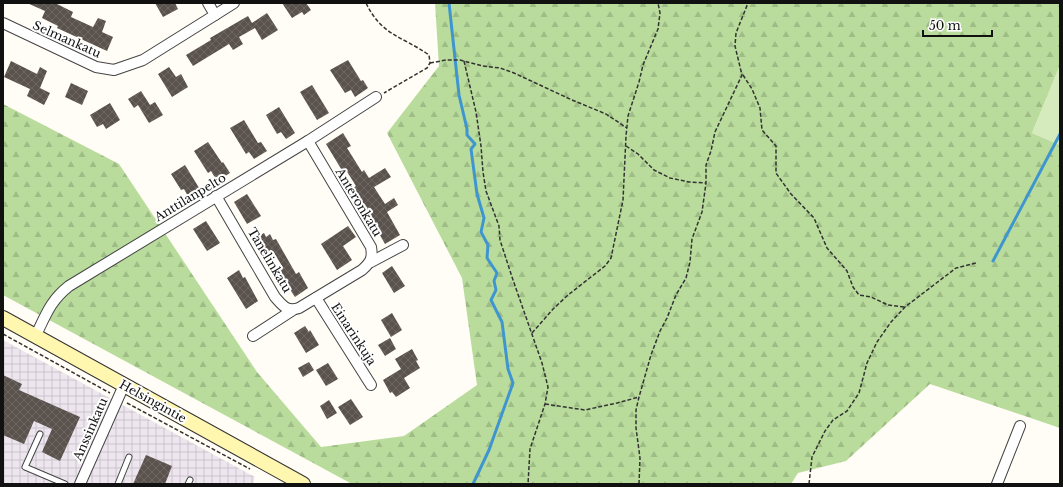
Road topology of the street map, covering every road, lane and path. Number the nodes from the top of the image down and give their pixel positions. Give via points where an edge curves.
1 (208, 3) edge
2 (234, 3) edge
3 (366, 3) edge
4 (658, 3) edge
5 (748, 3) edge
6 (215, 15) junction
7 (3, 23) edge
8 (464, 61) junction
9 (430, 63) junction
10 (742, 75) junction
11 (376, 97) joint
12 (627, 128) junction
13 (308, 141) junction
14 (626, 146) junction
15 (706, 183) junction
16 (216, 196) junction
17 (403, 244) dead end
18 (371, 262) junction
19 (976, 263) dead end
20 (316, 298) junction
21 (905, 307) junction
22 (293, 310) junction
23 (3, 318) edge
24 (532, 333) junction
25 (3, 334) edge
26 (253, 336) dead end
27 (36, 337) junction
28 (371, 385) dead end
29 (121, 392) junction
30 (639, 397) junction
31 (545, 404) junction
32 (1020, 426) dead end
33 (40, 434) dead end
34 (129, 457) dead end
35 (251, 469) dead end
36 (65, 484) edge
37 (80, 484) edge
38 (118, 484) edge
39 (303, 484) edge
40 (528, 484) edge
41 (639, 484) edge
42 (808, 484) edge
43 (997, 484) edge

1 - 6 street
2 - 6 street, Selmankatu
3 - 9 path via 384,29 429,55
4 - 12 path via 658,29 643,65
5 - 10 path via 736,33 735,46
6 - 7 street, Selmankatu via 143,60 114,70 96,67
8 - 9 path via 446,60
8 - 12 path via 514,73 606,114
8 - 24 path via 476,112 486,191
9 - 11 path via 427,68
10 - 15 path via 715,132 706,165
10 - 21 path via 752,89 760,108 762,130 776,146 776,173 791,194 814,218 827,248 846,271 853,287 859,294 888,305
11 - 13 street, Anttilanpelto
12 - 14 path
13 - 16 street, Anttilanpelto
13 - 18 street, Anteronkatu via 371,247
14 - 15 path via 654,170 670,178
14 - 24 path via 623,200 611,258 605,266 553,309
15 - 30 path via 702,212 692,238 686,278 650,355
16 - 22 street, Tanelinkatu via 275,297 284,307
16 - 27 street, Anttilanpelto via 69,286 52,302
17 - 18 street
18 - 20 street
19 - 21 path via 956,268
20 - 22 street
20 - 28 street, Einarinkuja
21 - 42 path via 877,342 866,363 859,393 847,411 833,420 824,431 812,457
22 - 26 street
23 - 27 main road, Helsingintie
24 - 31 path via 548,387
25 - 29 path
27 - 29 main road, Helsingintie
29 - 35 path
29 - 37 street, Anssinkatu
29 - 39 main road, Helsingintie
30 - 31 path via 584,410
30 - 41 path via 636,410 640,458
31 - 40 path via 530,449
32 - 43 street
33 - 36 lane via 25,467
34 - 38 lane

